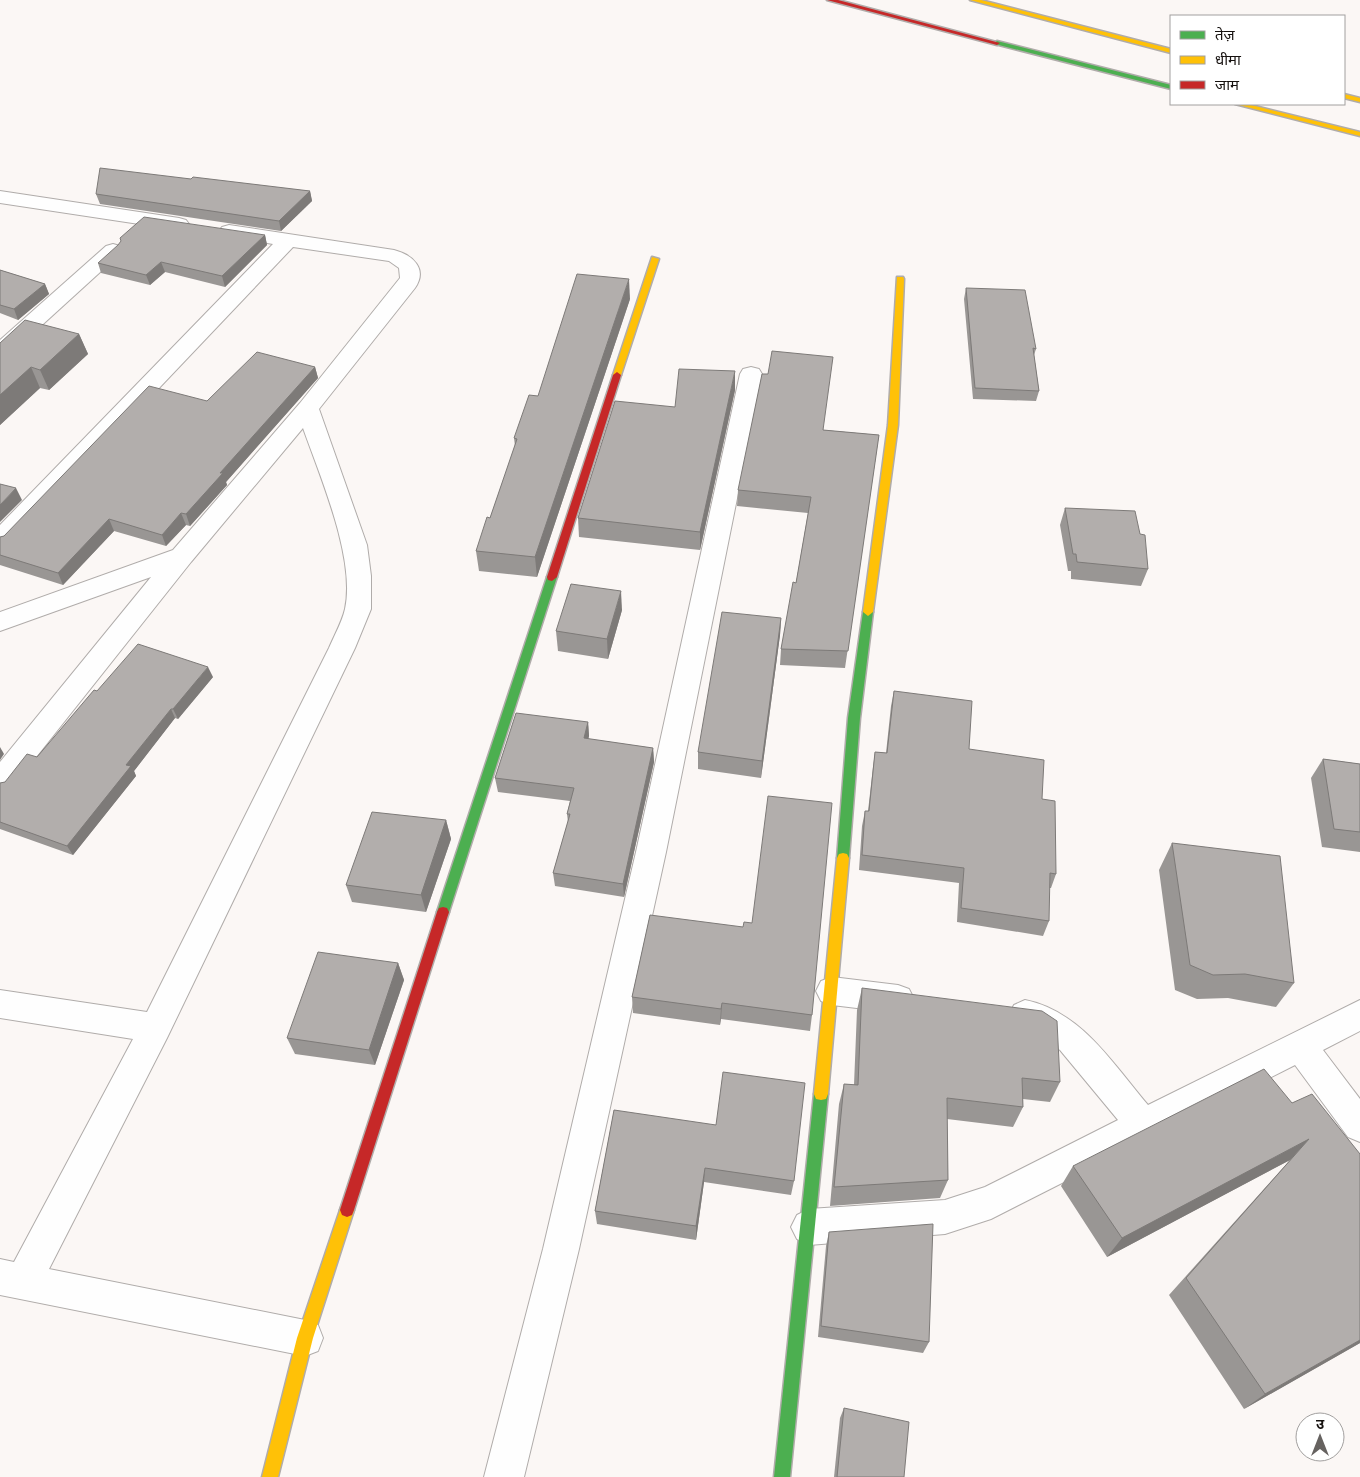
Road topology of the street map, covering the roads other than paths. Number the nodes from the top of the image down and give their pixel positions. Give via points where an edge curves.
1 (830, 0) edge
2 (973, 0) edge
3 (1170, 51) edge
4 (1170, 86) edge
5 (1345, 96) edge
6 (1360, 100) edge
7 (1243, 105) edge
8 (1360, 134) edge
9 (0, 198) edge
10 (288, 240) junction
11 (113, 250) edge
12 (655, 259) dead end
13 (900, 279) dead end
14 (9, 332) edge
15 (0, 350) edge
16 (751, 374) dead end
17 (308, 408) junction
18 (0, 540) edge
19 (182, 556) junction
20 (0, 622) edge
21 (0, 782) edge
22 (832, 991) junction
23 (929, 1002) edge
24 (0, 1004) edge
25 (997, 1010) edge
26 (1360, 1015) edge
27 (156, 1028) junction
28 (1300, 1046) junction
29 (1144, 1125) junction
30 (1360, 1126) edge
31 (809, 1227) junction
32 (12, 1279) edge
33 (305, 1338) junction
34 (270, 1477) edge
35 (504, 1477) edge
36 (782, 1477) edge

1 - 4 main road
2 - 3 main road
5 - 6 main road
7 - 8 main road
9 - 10 street
10 - 17 street via 394,256 409,263 412,270 408,284
10 - 18 street
11 - 14 street
12 - 33 main road
13 - 22 main road via 893,424 854,718
14 - 15 street
16 - 35 street via 651,852 561,1249
17 - 19 street
17 - 27 street via 355,545 359,576 358,608 342,648
19 - 20 street
19 - 21 street
22 - 23 street
22 - 31 main road
24 - 27 street
25 - 29 street via 1040,1018 1071,1039
26 - 28 street
27 - 32 street
28 - 29 street
28 - 30 street
29 - 31 street via 992,1202 945,1217
31 - 36 main road
32 - 33 street
33 - 34 main road

